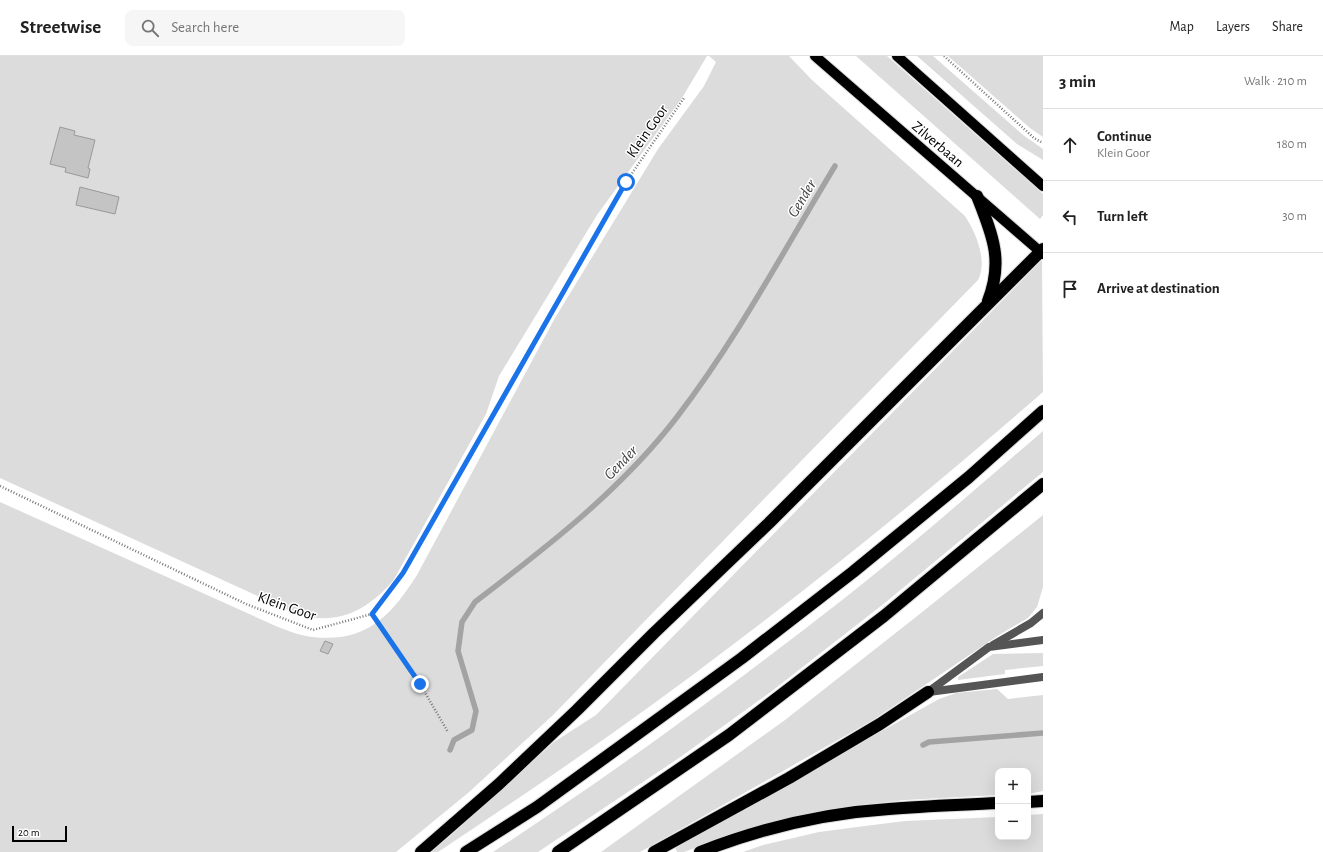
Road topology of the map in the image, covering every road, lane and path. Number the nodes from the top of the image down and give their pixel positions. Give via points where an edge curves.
1 (815, 56) edge
2 (897, 56) edge
3 (944, 56) edge
4 (684, 98) dead end
5 (1043, 143) edge
6 (1043, 186) edge
7 (977, 196) junction
8 (1042, 252) edge
9 (986, 306) junction
10 (1043, 411) edge
11 (1043, 484) edge
12 (0, 486) edge
13 (1043, 613) edge
14 (372, 614) junction
15 (1043, 640) edge
16 (989, 647) junction
17 (1043, 677) edge
18 (928, 692) junction
19 (448, 732) dead end
20 (1043, 801) edge
21 (1031, 802) edge
22 (995, 803) edge
23 (420, 852) edge
24 (466, 852) edge
25 (558, 852) edge
26 (654, 852) edge
27 (700, 852) edge

1 - 7 main road, Zilverbaan
2 - 6 main road
3 - 5 path via 1034,138
4 - 14 path, Klein Goor via 626,182 403,573
7 - 8 main road, Zilverbaan
7 - 9 highway via 991,232 996,254 995,279
8 - 9 highway
9 - 23 highway via 577,710 499,784
10 - 24 highway via 969,477 742,658 538,807
11 - 25 highway via 884,616 729,736
12 - 14 path, Klein Goor via 246,604 313,630
13 - 16 lane via 1031,623
14 - 19 path via 420,684
15 - 16 lane
16 - 18 lane
17 - 18 lane
18 - 26 highway via 789,778
20 - 21 highway
22 - 27 highway via 888,809 836,815 788,825

